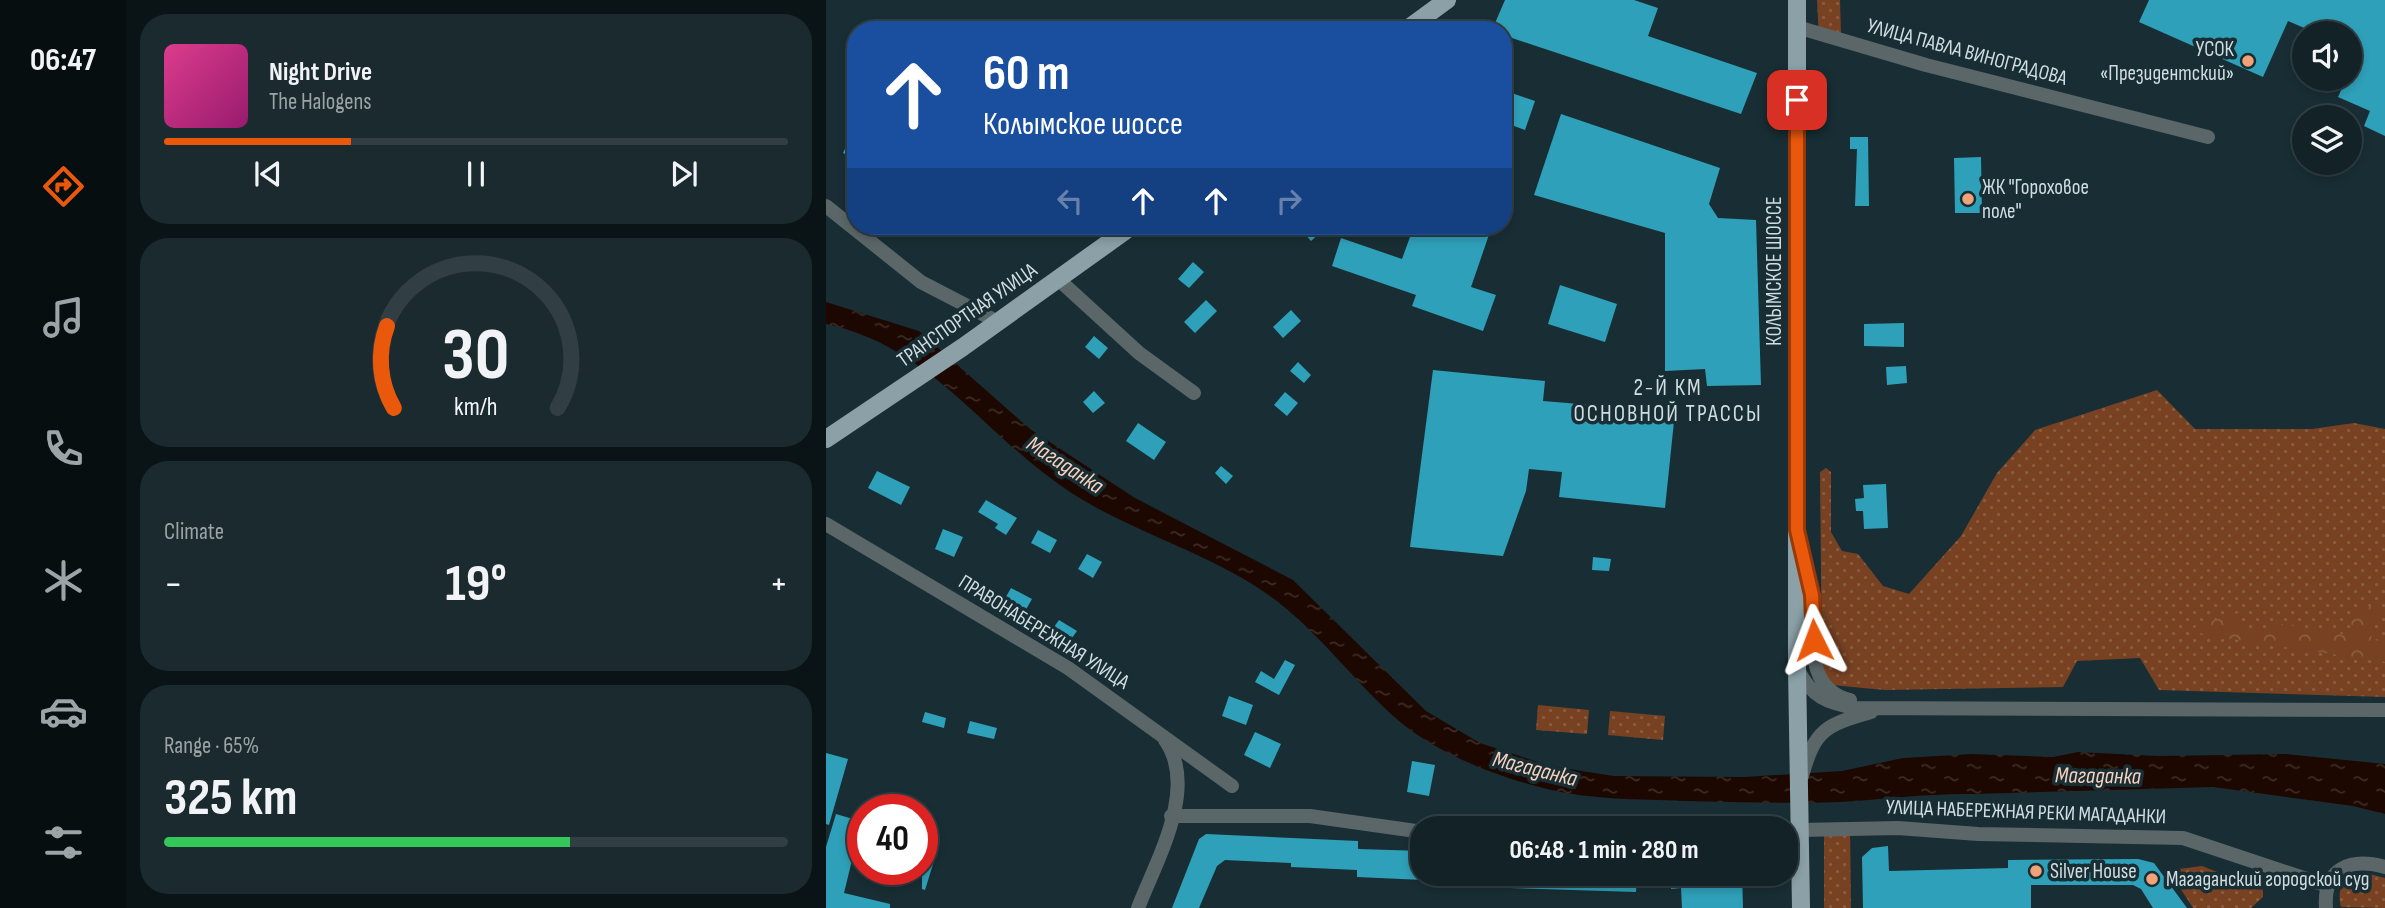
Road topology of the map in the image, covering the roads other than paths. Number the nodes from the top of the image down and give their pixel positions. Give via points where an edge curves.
1 (1447, 0) edge
2 (1797, 0) edge
3 (1418, 21) edge
4 (1797, 27) junction
5 (2208, 137) dead end
6 (826, 206) edge
7 (847, 223) edge
8 (862, 235) edge
9 (1119, 235) edge
10 (1058, 279) junction
11 (998, 322) junction
12 (1194, 393) dead end
13 (826, 439) edge
14 (826, 524) edge
15 (1797, 530) junction
16 (1797, 668) junction
17 (1889, 706) junction
18 (2385, 710) edge
19 (1158, 733) junction
20 (1805, 748) junction
21 (1232, 786) dead end
22 (1171, 816) junction
23 (1800, 826) junction
24 (1410, 830) edge
25 (2381, 866) edge
26 (2325, 900) edge
27 (1138, 908) edge
28 (1801, 908) edge

1 - 3 main road
2 - 4 main road, КОЛЫМСКОЕ ШОССЕ
4 - 5 street, УЛИЦА ПАВЛА ВИНОГРАДОВА
4 - 15 main road, КОЛЫМСКОЕ ШОССЕ
6 - 7 street
8 - 11 street via 921,282
9 - 10 main road, ТРАНСПОРТНАЯ УЛИЦА
10 - 11 main road, ТРАНСПОРТНАЯ УЛИЦА
10 - 12 street via 1139,353
11 - 13 main road, ТРАНСПОРТНАЯ УЛИЦА
14 - 19 street, ПРАВОНАБЕРЕЖНАЯ УЛИЦА via 1068,668
15 - 16 main road, КОЛЫМСКОЕ ШОССЕ
15 - 17 street via 1812,595 1819,678 1843,698
16 - 17 street via 1810,690 1826,701 1856,708
16 - 20 main road, КОЛЫМСКОЕ ШОССЕ
17 - 18 street
17 - 20 street via 1846,719
19 - 21 street, ПРАВОНАБЕРЕЖНАЯ УЛИЦА
19 - 22 street via 1170,747 1176,765 1177,794
20 - 23 main road, КОЛЫМСКОЕ ШОССЕ
22 - 24 street via 1310,816
22 - 27 street
23 - 26 street, УЛИЦА НАБЕРЕЖНАЯ РЕКИ МАГАДАНКИ via 2183,838
23 - 28 main road, КОЛЫМСКОЕ ШОССЕ
25 - 26 street via 2350,864 2340,869

